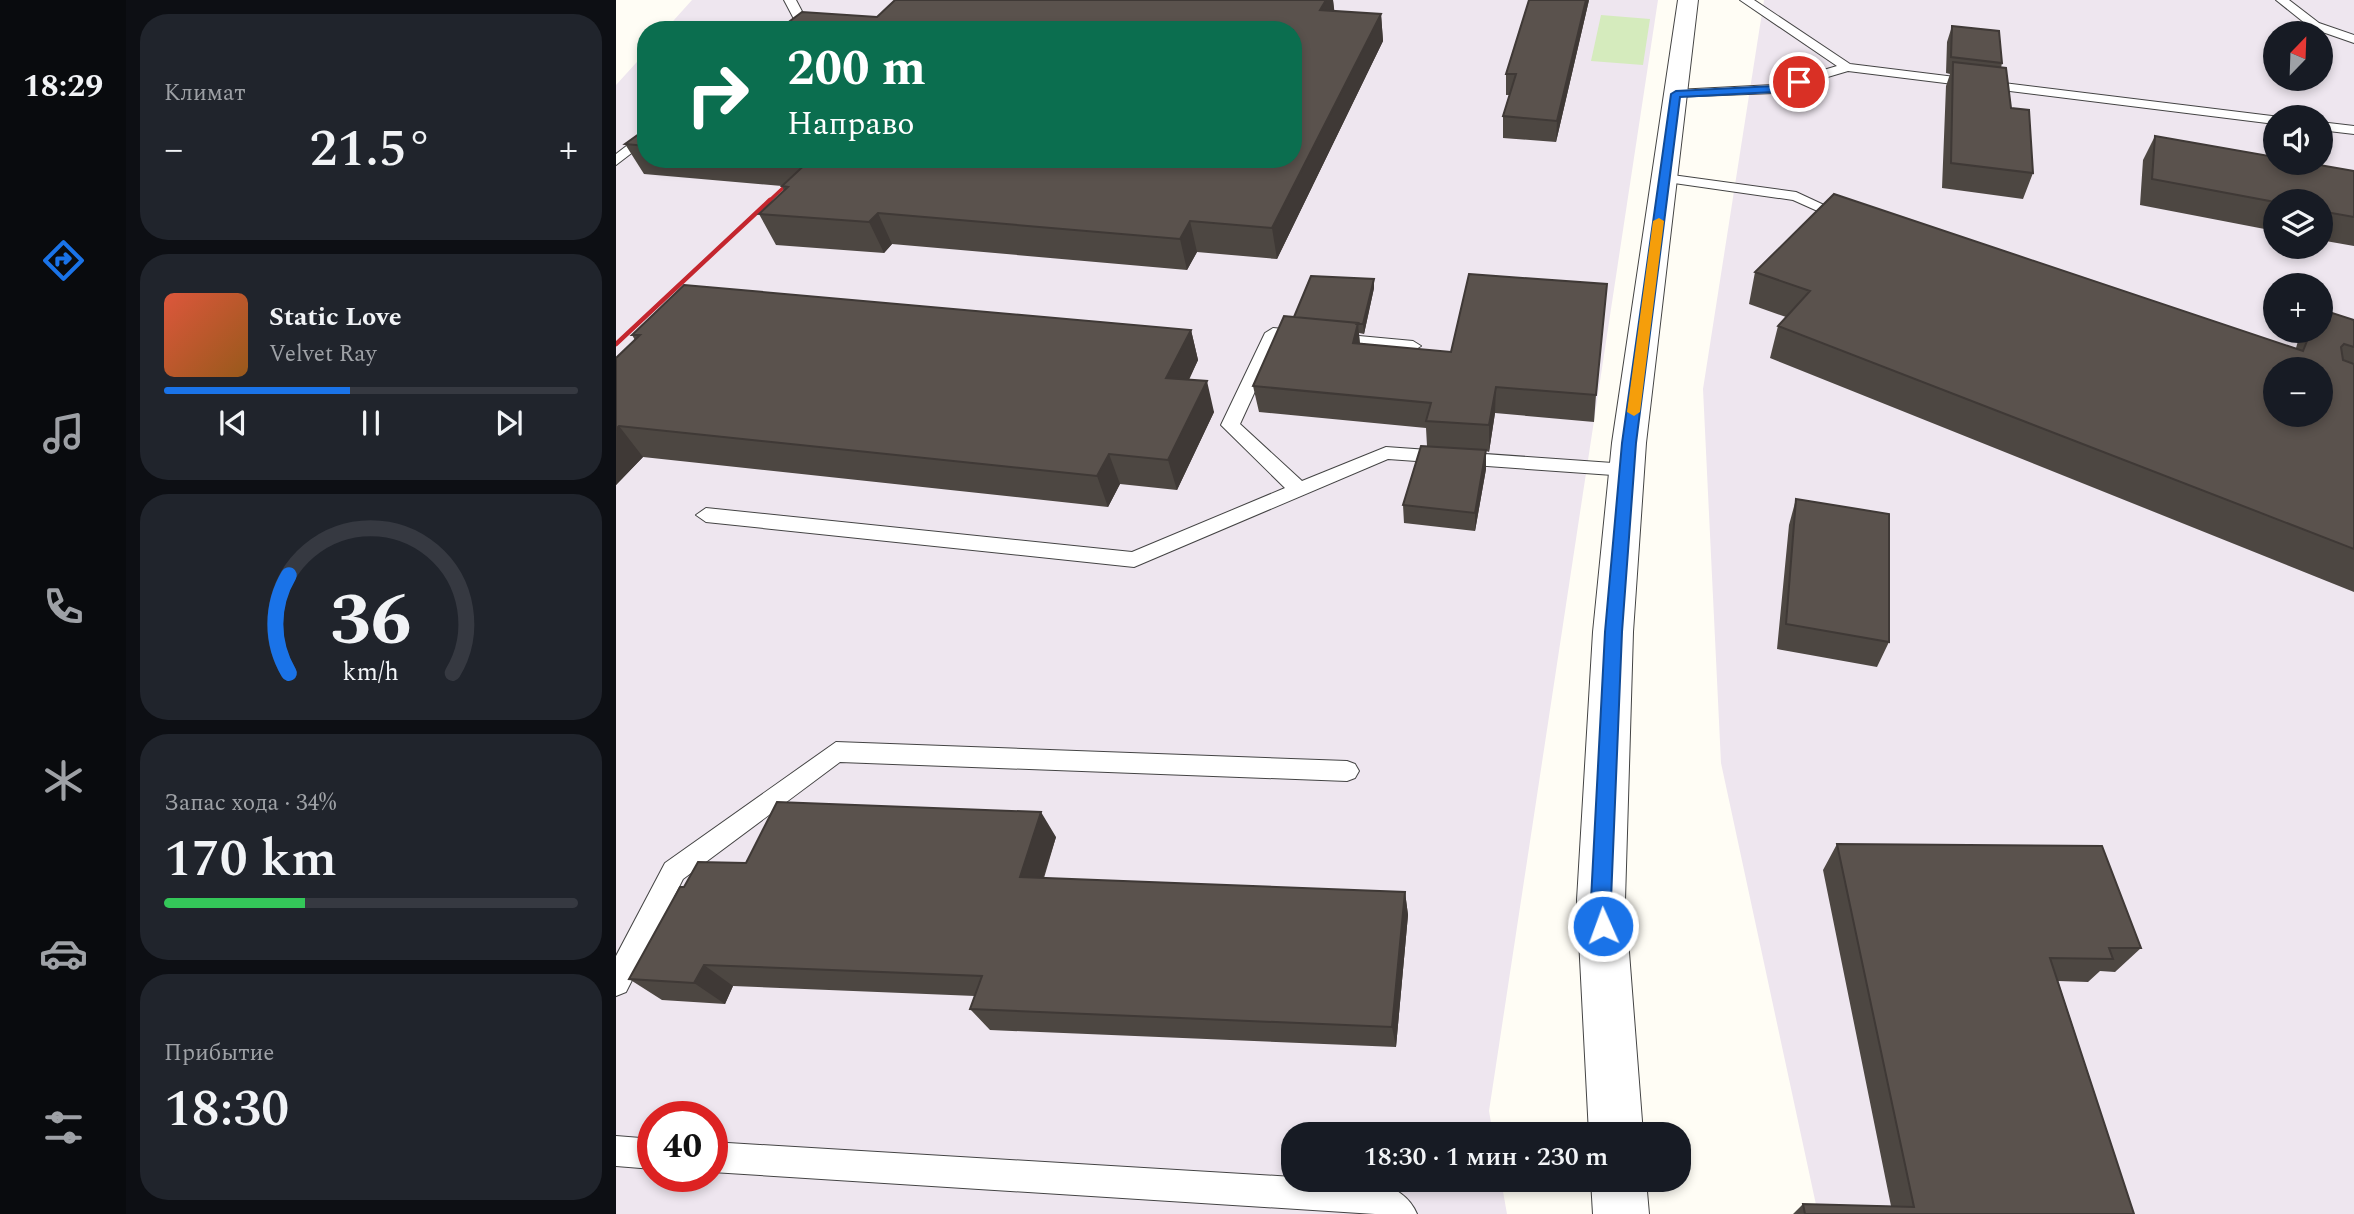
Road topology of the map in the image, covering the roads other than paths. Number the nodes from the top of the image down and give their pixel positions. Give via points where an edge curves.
1 (790, 0) edge
2 (1688, 0) edge
3 (1746, 0) edge
4 (2281, 0) edge
5 (798, 21) edge
6 (2354, 39) edge
7 (1847, 67) junction
8 (1676, 94) junction
9 (2263, 119) edge
10 (2333, 128) edge
11 (2354, 130) edge
12 (637, 143) edge
13 (616, 161) edge
14 (1665, 178) junction
15 (1856, 224) edge
16 (1413, 346) edge
17 (1627, 470) junction
18 (1299, 490) junction
19 (706, 515) dead end
20 (1347, 771) dead end
21 (616, 984) edge
22 (1615, 1122) edge
23 (616, 1152) edge
24 (637, 1153) edge
25 (728, 1158) edge
26 (1620, 1192) edge
27 (1402, 1214) edge
28 (1621, 1214) edge

1 - 5 lane
2 - 8 street
3 - 7 lane
4 - 6 lane via 2329,34
7 - 8 lane via 1774,89
7 - 9 lane
8 - 14 street
10 - 11 lane
12 - 13 lane
14 - 15 lane via 1796,196
14 - 17 street
16 - 18 lane via 1273,333 1230,425
17 - 18 lane via 1386,453
17 - 22 street via 1601,900
18 - 19 lane via 1134,560
20 - 21 lane via 836,752 674,871
23 - 24 lane
25 - 27 lane via 1377,1197
26 - 28 street

